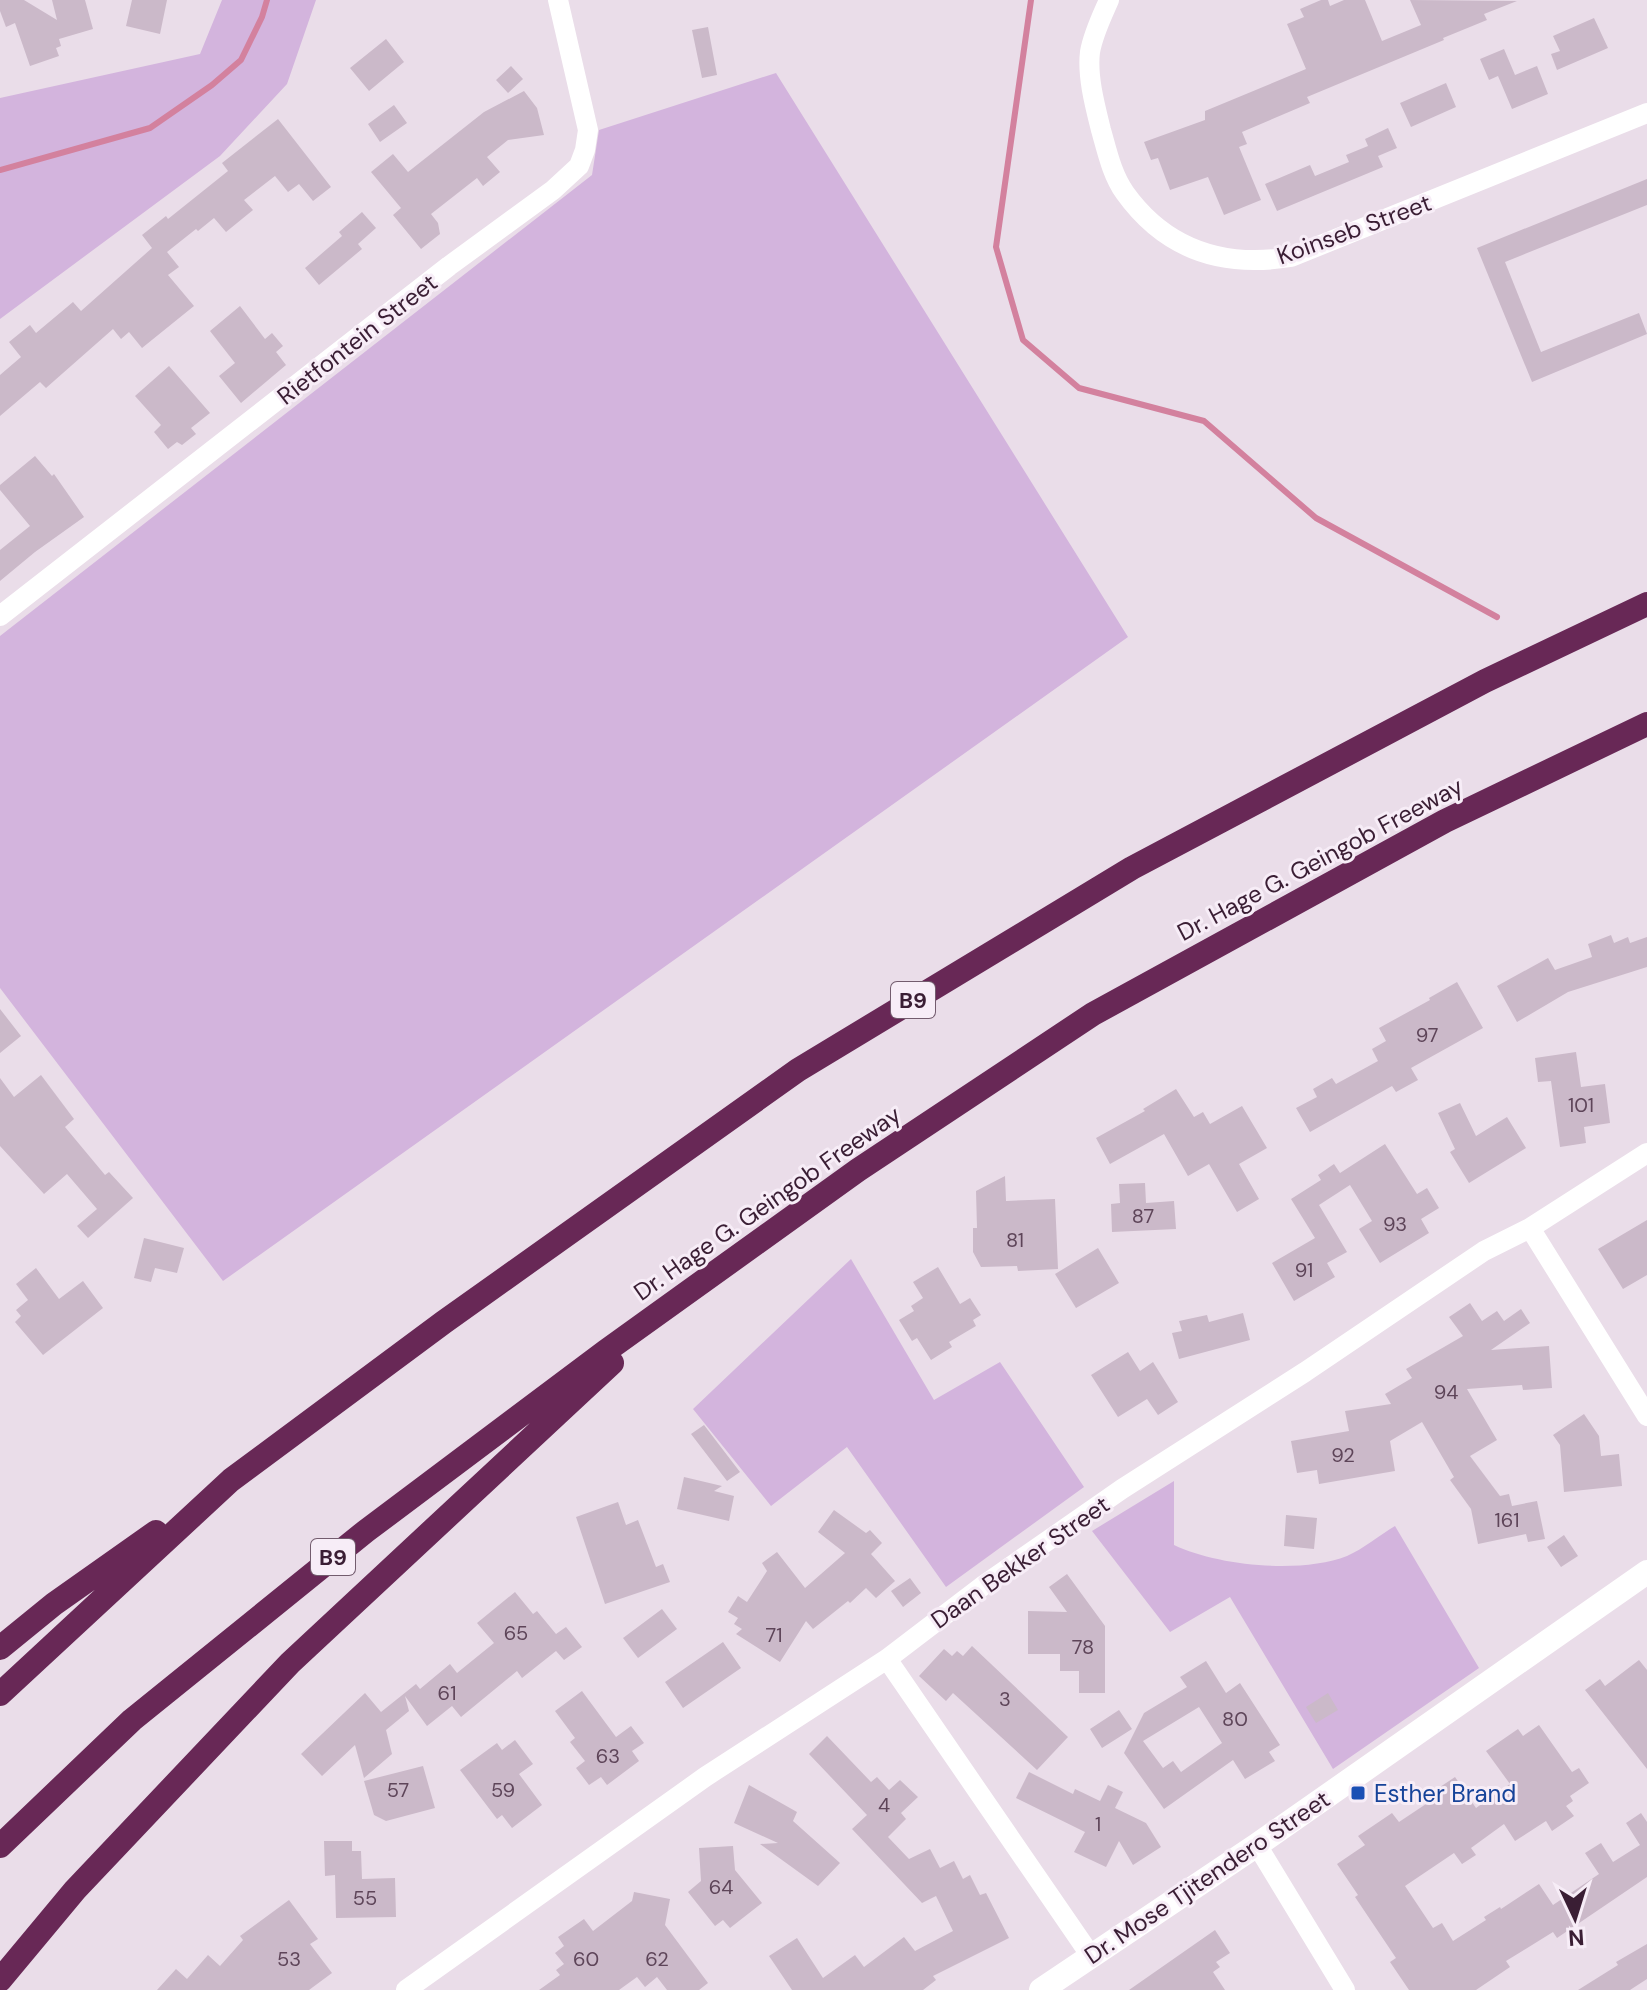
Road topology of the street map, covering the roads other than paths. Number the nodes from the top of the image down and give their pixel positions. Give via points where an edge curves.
1 (558, 0) edge
2 (1109, 0) edge
3 (1647, 113) edge
4 (1647, 604) edge
5 (0, 616) edge
6 (1647, 724) edge
7 (1647, 1153) edge
8 (1530, 1228) junction
9 (687, 1293) junction
10 (1647, 1416) edge
11 (231, 1480) junction
12 (1647, 1572) edge
13 (0, 1648) edge
14 (887, 1659) junction
15 (0, 1694) edge
16 (1257, 1845) junction
17 (0, 1846) edge
18 (1091, 1956) junction
19 (0, 1980) edge
20 (406, 1990) edge
21 (1041, 1990) edge
22 (1345, 1990) edge

1 - 5 street, Rietfontein Street via 588,130 579,166
2 - 3 street, Koinseb Street via 1090,52 1090,72 1109,160 1123,191 1153,225 1226,260 1291,257
4 - 11 highway, B9 via 1485,681 1132,868 798,1070
6 - 9 highway, Dr. Hage G. Geingob Freeway / B9 via 1445,821 1093,1014 858,1170
7 - 8 street, Daan Bekker Street
8 - 10 street
8 - 14 street, Daan Bekker Street via 1484,1251 1122,1489
9 - 17 highway, Dr. Hage G. Geingob Freeway / B9 via 366,1531 132,1720
9 - 19 highway via 290,1663 75,1890
11 - 13 highway
11 - 15 highway, B9
12 - 16 street, Dr. Mose Tjitendero Street
14 - 18 street
14 - 20 street, Daan Bekker Street via 705,1777
16 - 18 street, Dr. Mose Tjitendero Street
16 - 22 street
18 - 21 street, Dr. Mose Tjitendero Street

